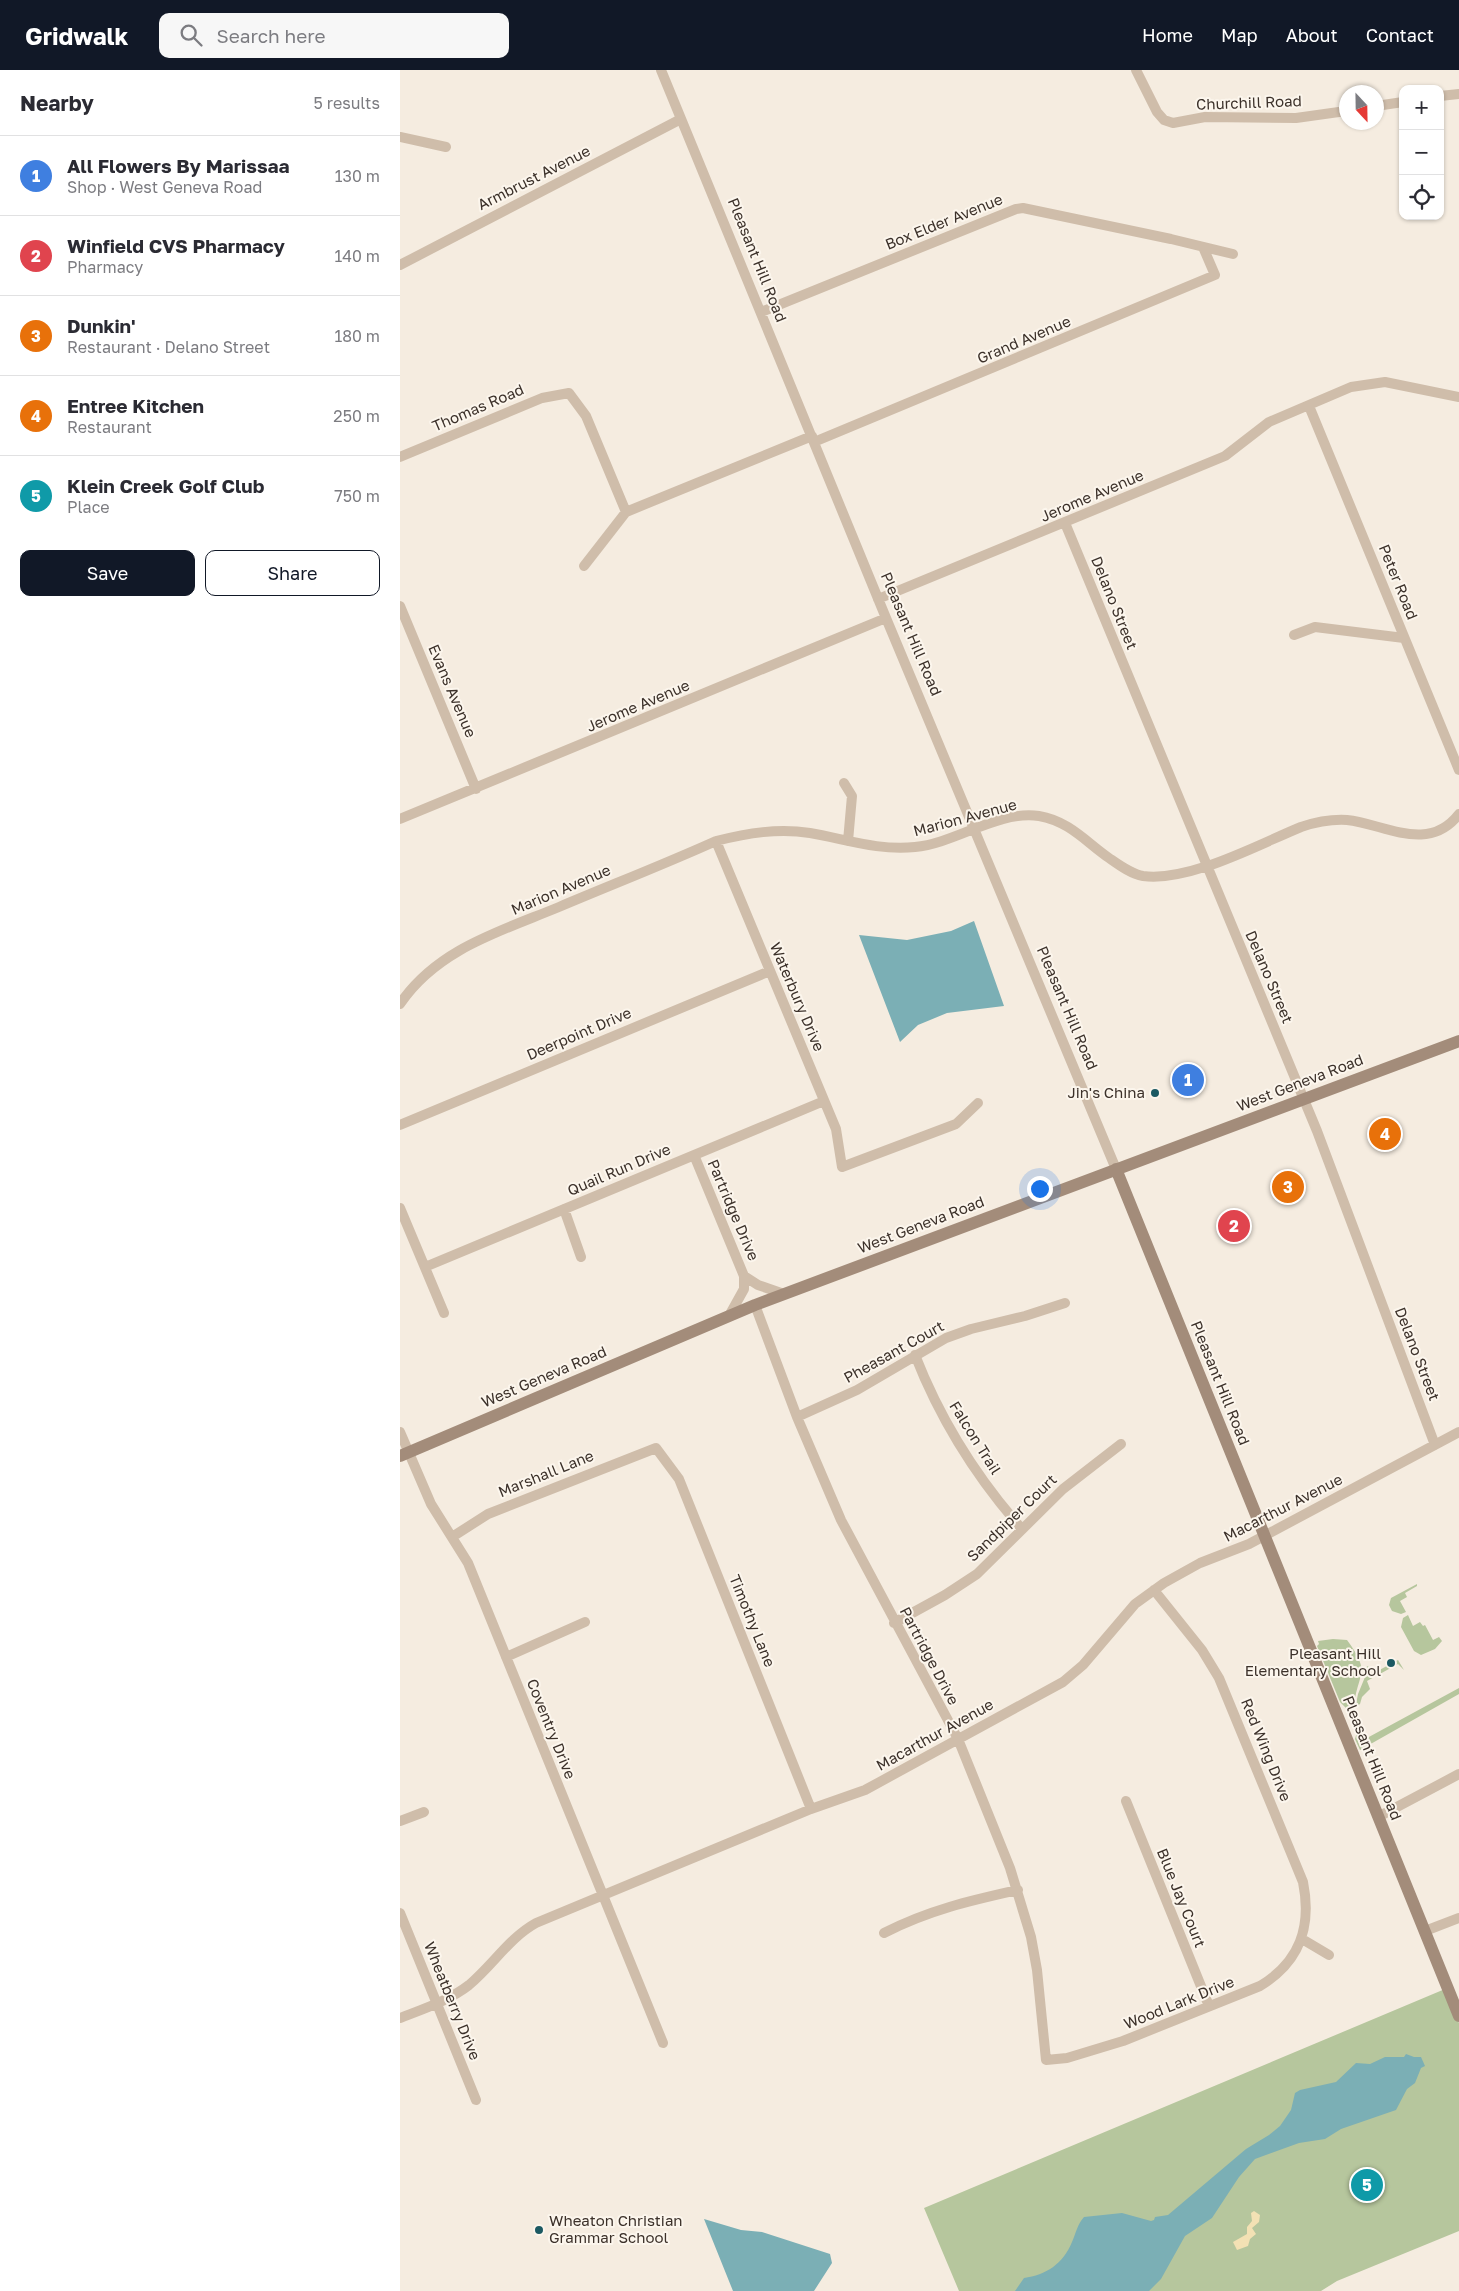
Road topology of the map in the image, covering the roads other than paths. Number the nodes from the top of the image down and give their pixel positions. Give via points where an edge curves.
1 (661, 70) edge
2 (1136, 70) edge
3 (1459, 94) edge
4 (1444, 96) edge
5 (1399, 103) edge
6 (1384, 105) edge
7 (1339, 111) edge
8 (682, 119) junction
9 (400, 137) edge
10 (446, 147) dead end
11 (1203, 247) junction
12 (1233, 254) dead end
13 (400, 264) edge
14 (761, 312) junction
15 (1459, 397) edge
16 (1308, 406) junction
17 (813, 439) junction
18 (400, 457) edge
19 (626, 512) junction
20 (1065, 524) junction
21 (584, 566) dead end
22 (878, 599) junction
23 (400, 606) edge
24 (886, 618) junction
25 (1294, 635) dead end
26 (1404, 638) junction
27 (1459, 770) edge
28 (844, 783) dead end
29 (476, 789) junction
30 (1459, 814) edge
31 (400, 819) edge
32 (974, 829) junction
33 (716, 841) junction
34 (848, 841) junction
35 (1206, 866) junction
36 (770, 971) junction
37 (400, 1004) edge
38 (1459, 1041) edge
39 (1303, 1099) junction
40 (824, 1101) junction
41 (978, 1103) dead end
42 (400, 1125) edge
43 (694, 1155) junction
44 (1116, 1169) junction
45 (400, 1208) edge
46 (564, 1209) junction
47 (581, 1257) dead end
48 (424, 1267) junction
49 (744, 1276) junction
50 (784, 1294) junction
51 (1065, 1303) dead end
52 (755, 1305) junction
53 (444, 1312) dead end
54 (730, 1316) junction
55 (915, 1354) junction
56 (797, 1417) junction
57 (400, 1432) edge
58 (1459, 1432) edge
59 (1121, 1444) dead end
60 (1435, 1445) junction
61 (656, 1448) joint
62 (404, 1454) edge
63 (1022, 1529) junction
64 (1264, 1535) junction
65 (452, 1537) junction
66 (1154, 1590) junction
67 (586, 1622) dead end
68 (894, 1623) junction
69 (506, 1657) junction
70 (958, 1739) junction
71 (1459, 1774) edge
72 (1126, 1801) dead end
73 (811, 1809) junction
74 (424, 1812) dead end
75 (1378, 1817) junction
76 (400, 1822) edge
77 (1018, 1890) junction
78 (603, 1894) junction
79 (400, 1913) edge
80 (1459, 1918) edge
81 (1425, 1931) junction
82 (884, 1933) dead end
83 (1302, 1939) junction
84 (1329, 1955) dead end
85 (436, 2002) junction
86 (1209, 2006) junction
87 (1459, 2016) edge
88 (400, 2018) edge
89 (662, 2043) dead end
90 (1046, 2060) joint
91 (476, 2100) dead end

1 - 8 street, Pleasant Hill Road
2 - 7 street, Churchill Road via 1156,112 1173,123 1205,117 1296,118
3 - 4 street
5 - 6 street
8 - 13 street, Armbrust Avenue
8 - 14 street, Pleasant Hill Road
9 - 10 street
11 - 12 street, Box Elder Avenue
11 - 14 street, Box Elder Avenue via 1024,208 1016,209
11 - 17 street, Grand Avenue via 1215,275
14 - 17 street, Pleasant Hill Road
15 - 16 street via 1385,382 1351,387
16 - 20 street, Jerome Avenue via 1270,422 1225,456
16 - 26 street, Peter Road
17 - 19 street, Grand Avenue
17 - 22 street, Pleasant Hill Road
18 - 19 street, Thomas Road via 542,398 569,393 586,416
19 - 21 street, Grand Avenue
20 - 22 street, Jerome Avenue
20 - 35 street, Delano Street
22 - 24 street, Pleasant Hill Road
23 - 29 street, Evans Avenue
24 - 29 street, Jerome Avenue
24 - 32 street, Pleasant Hill Road
25 - 26 street via 1316,627
26 - 27 street, Peter Road
28 - 34 street via 852,796
29 - 31 street, Jerome Avenue
30 - 35 street, Marion Avenue via 1445,828 1417,834 1398,833 1348,820 1318,822
32 - 34 street, Marion Avenue via 946,841 914,848 874,847
32 - 35 street, Marion Avenue via 1036,816 1058,821 1108,858 1142,876 1165,876
32 - 44 street, Pleasant Hill Road
33 - 34 street, Marion Avenue via 758,832 785,831
33 - 36 street, Waterbury Drive
33 - 37 street, Marion Avenue via 457,951 418,981
35 - 39 street, Delano Street
36 - 40 street, Waterbury Drive
36 - 42 street, Deerpoint Drive
38 - 39 main road, West Geneva Road
39 - 44 main road, West Geneva Road
39 - 60 street, Delano Street
40 - 41 street, Waterbury Drive via 836,1129 842,1167 956,1124
40 - 43 street, Quail Run Drive
43 - 46 street, Quail Run Drive
43 - 49 street, Partridge Drive
44 - 50 main road, West Geneva Road
44 - 64 main road, Pleasant Hill Road
45 - 48 street
46 - 47 street
46 - 48 street, Quail Run Drive
48 - 53 street
49 - 50 street
49 - 54 street via 744,1289
50 - 52 main road, West Geneva Road
51 - 55 street, Pheasant Court via 971,1329
52 - 54 main road, West Geneva Road
52 - 56 street, Partridge Drive
54 - 62 main road, West Geneva Road
55 - 56 street, Pheasant Court via 857,1390
55 - 63 street, Falcon Trail via 942,1416 986,1484
56 - 68 street, Partridge Drive via 841,1520
57 - 62 street, Coventry Drive
58 - 60 street, Macarthur Avenue
59 - 63 street, Sandpiper Court via 1063,1488
60 - 64 street, Macarthur Avenue
61 - 65 street, Marshall Lane via 488,1514
61 - 73 street, Timothy Lane via 679,1478
62 - 65 street, Coventry Drive
63 - 68 street, Sandpiper Court via 977,1574
64 - 66 street, Macarthur Avenue via 1186,1570
64 - 75 main road, Pleasant Hill Road
65 - 69 street, Coventry Drive via 468,1563
66 - 70 street, Macarthur Avenue via 1123,1616 1074,1674
66 - 83 street, Red Wing Drive via 1202,1650 1228,1696 1303,1882 1306,1903
67 - 69 street
68 - 70 street, Partridge Drive
69 - 78 street, Coventry Drive
70 - 73 street, Macarthur Avenue via 865,1790
70 - 77 street, Partridge Drive
71 - 75 street
72 - 86 street, Blue Jay Court
73 - 78 street, Macarthur Avenue
74 - 76 street
75 - 81 main road, Pleasant Hill Road
77 - 82 street via 944,1907
77 - 90 street, Partridge Drive via 1037,1970
78 - 85 street, Macarthur Avenue via 524,1930 459,1992
78 - 89 street, Coventry Drive
79 - 85 street, Wheatberry Drive
80 - 81 street
81 - 87 main road, Pleasant Hill Road
83 - 84 street
83 - 86 street, Wood Lark Drive via 1296,1954 1273,1977 1255,1988
85 - 88 street, Macarthur Avenue
85 - 91 street, Wheatberry Drive
86 - 90 street, Wood Lark Drive via 1100,2049

